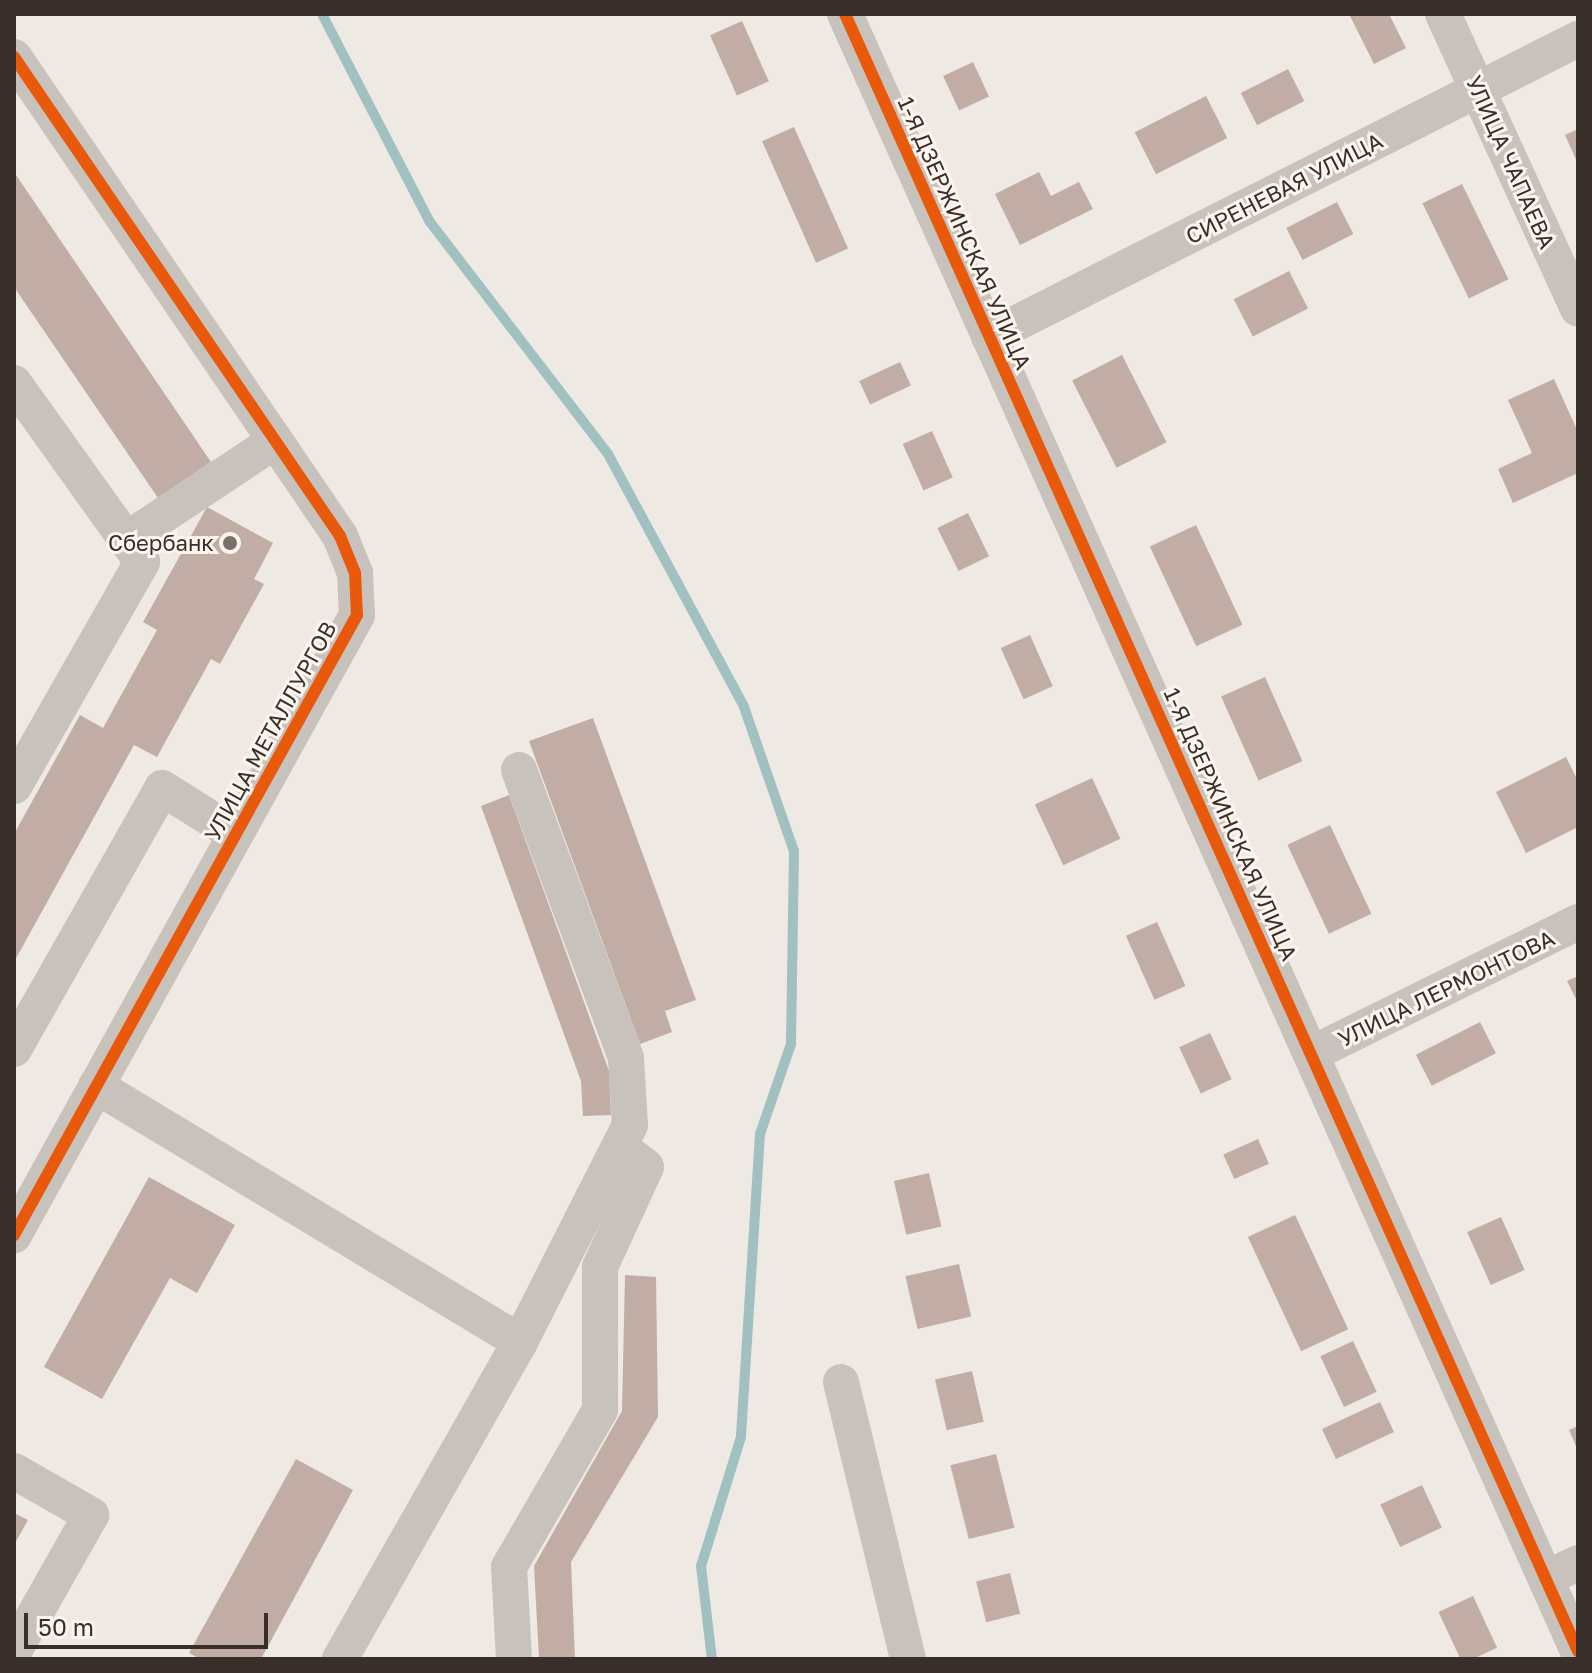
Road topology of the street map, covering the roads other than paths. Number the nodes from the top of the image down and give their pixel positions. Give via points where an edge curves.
1 (845, 14) edge
2 (1443, 14) edge
3 (1578, 39) edge
4 (14, 57) edge
5 (1478, 90) junction
6 (1578, 309) edge
7 (989, 337) junction
8 (14, 383) edge
9 (275, 441) junction
10 (126, 540) junction
11 (519, 770) dead end
12 (14, 786) edge
13 (235, 834) junction
14 (1578, 922) edge
15 (14, 1049) edge
16 (1313, 1053) junction
17 (96, 1086) junction
18 (620, 1147) junction
19 (14, 1235) edge
20 (520, 1342) junction
21 (841, 1382) dead end
22 (14, 1471) edge
23 (1578, 1563) edge
24 (1546, 1578) junction
25 (14, 1651) edge
26 (1578, 1651) edge
27 (340, 1659) edge
28 (514, 1659) edge
29 (908, 1659) edge

1 - 7 street, 1-Я ДЗЕРЖИНСКАЯ УЛИЦА
2 - 5 street, УЛИЦА ЧАПАЕВА
3 - 5 street, СИРЕНЕВАЯ УЛИЦА
4 - 9 street, УЛИЦА МЕТАЛЛУРГОВ
5 - 6 street, УЛИЦА ЧАПАЕВА
5 - 7 street, СИРЕНЕВАЯ УЛИЦА
7 - 16 street, 1-Я ДЗЕРЖИНСКАЯ УЛИЦА
8 - 10 street
9 - 10 street
9 - 13 street, УЛИЦА МЕТАЛЛУРГОВ via 340,536 355,573 357,615
10 - 12 street via 142,562
11 - 18 street via 626,1058 630,1125
13 - 15 street via 162,788
13 - 17 street, УЛИЦА МЕТАЛЛУРГОВ
14 - 16 street, УЛИЦА ЛЕРМОНТОВА
16 - 24 street, 1-Я ДЗЕРЖИНСКАЯ УЛИЦА
17 - 19 street, УЛИЦА МЕТАЛЛУРГОВ
17 - 20 street
18 - 20 street
18 - 28 street via 646,1167 600,1267 600,1410 509,1567
20 - 27 street
21 - 29 street
22 - 25 street via 91,1515
23 - 24 street
24 - 26 street, 1-Я ДЗЕРЖИНСКАЯ УЛИЦА

